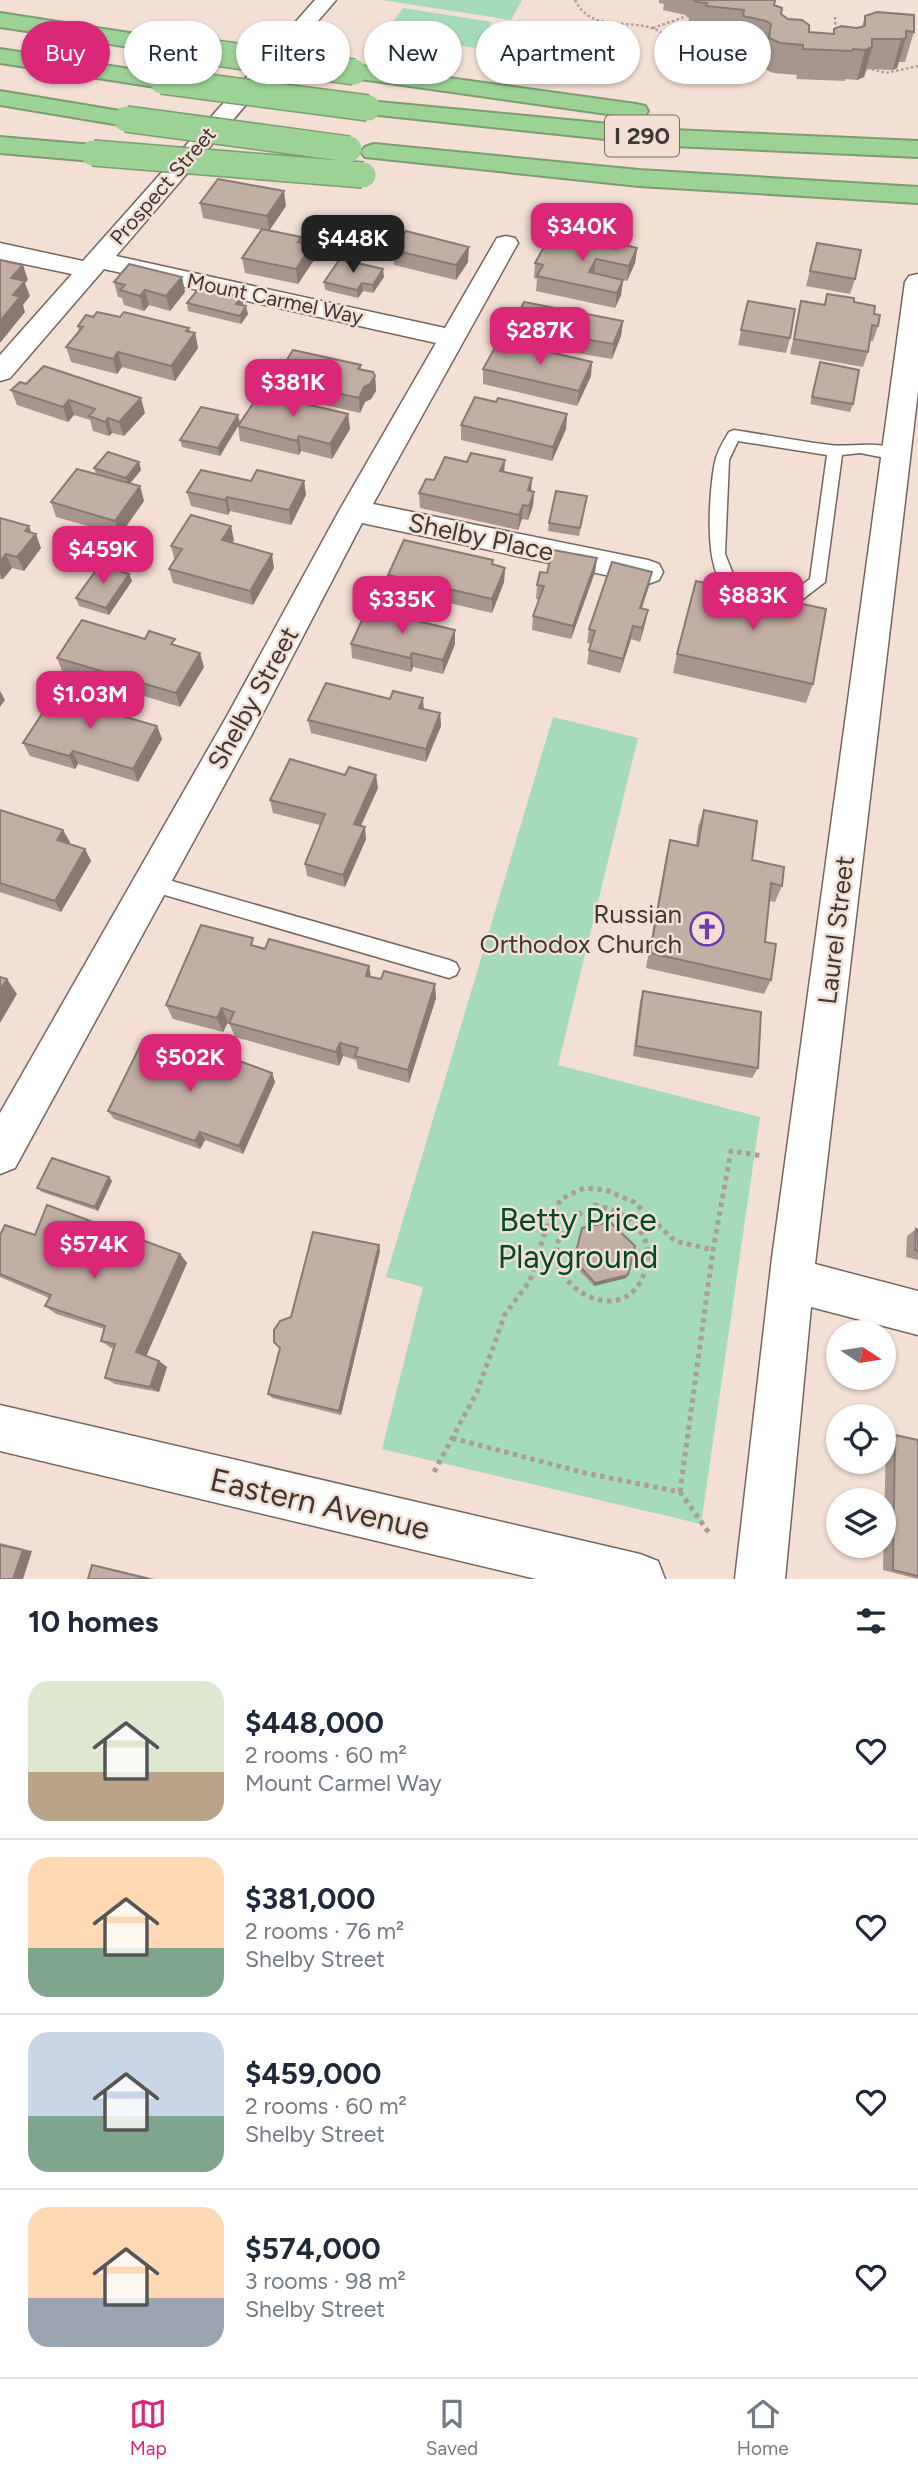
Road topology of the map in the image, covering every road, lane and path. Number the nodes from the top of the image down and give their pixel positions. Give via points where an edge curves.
1 (326, 0) edge
2 (575, 0) edge
3 (687, 16) dead end
4 (835, 17) dead end
5 (0, 20) edge
6 (653, 28) joint
7 (836, 43) edge
8 (0, 56) edge
9 (918, 66) edge
10 (867, 68) edge
11 (0, 98) edge
12 (0, 145) edge
13 (785, 145) junction
14 (918, 149) edge
15 (368, 164) junction
16 (918, 195) edge
17 (506, 243) dead end
18 (0, 251) edge
19 (94, 265) junction
20 (918, 282) edge
21 (452, 338) junction
22 (0, 372) edge
23 (905, 436) edge
24 (835, 451) junction
25 (354, 511) junction
26 (648, 572) edge
27 (151, 883) junction
28 (449, 969) dead end
29 (0, 1153) edge
30 (770, 1157) dead end
31 (547, 1225) junction
32 (560, 1231) junction
33 (713, 1250) junction
34 (792, 1280) junction
35 (918, 1313) edge
36 (0, 1428) edge
37 (452, 1438) junction
38 (434, 1472) dead end
39 (680, 1492) junction
40 (709, 1533) dead end
41 (640, 1579) edge
42 (760, 1579) edge

1 - 19 street, Prospect Street
2 - 6 path via 582,13 600,22
3 - 6 path
4 - 7 path
5 - 13 highway, bridge via 680,118
8 - 13 highway, I 290, bridge via 368,108 604,133
9 - 10 path via 886,74
11 - 15 highway, bridge
12 - 15 highway, bridge
13 - 14 highway, I 290
15 - 16 highway, I 290 via 510,189 639,178
17 - 21 street, Shelby Street
18 - 19 street, Mount Carmel Way
19 - 21 street, Mount Carmel Way
19 - 22 street, Prospect Street
20 - 23 street, Laurel Street
21 - 25 street, Shelby Street
23 - 24 lane
23 - 34 street, Laurel Street
24 - 24 lane via 734,436 722,460 717,554 727,578 799,596 817,582
25 - 26 street, Shelby Place
25 - 27 street, Shelby Street
27 - 28 lane
27 - 29 street, Shelby Street
30 - 33 path via 731,1151
31 - 32 path
31 - 33 path via 561,1199 584,1188 606,1189 634,1202 675,1241
31 - 37 path via 530,1281 505,1314 477,1392
32 - 32 path via 575,1214 594,1205 624,1212 644,1236 648,1259 642,1281 632,1292 608,1301 580,1294 569,1284 557,1258
33 - 39 path
34 - 35 street
34 - 42 street, Laurel Street
36 - 41 street, Eastern Avenue
37 - 38 path
37 - 39 path
39 - 40 path

